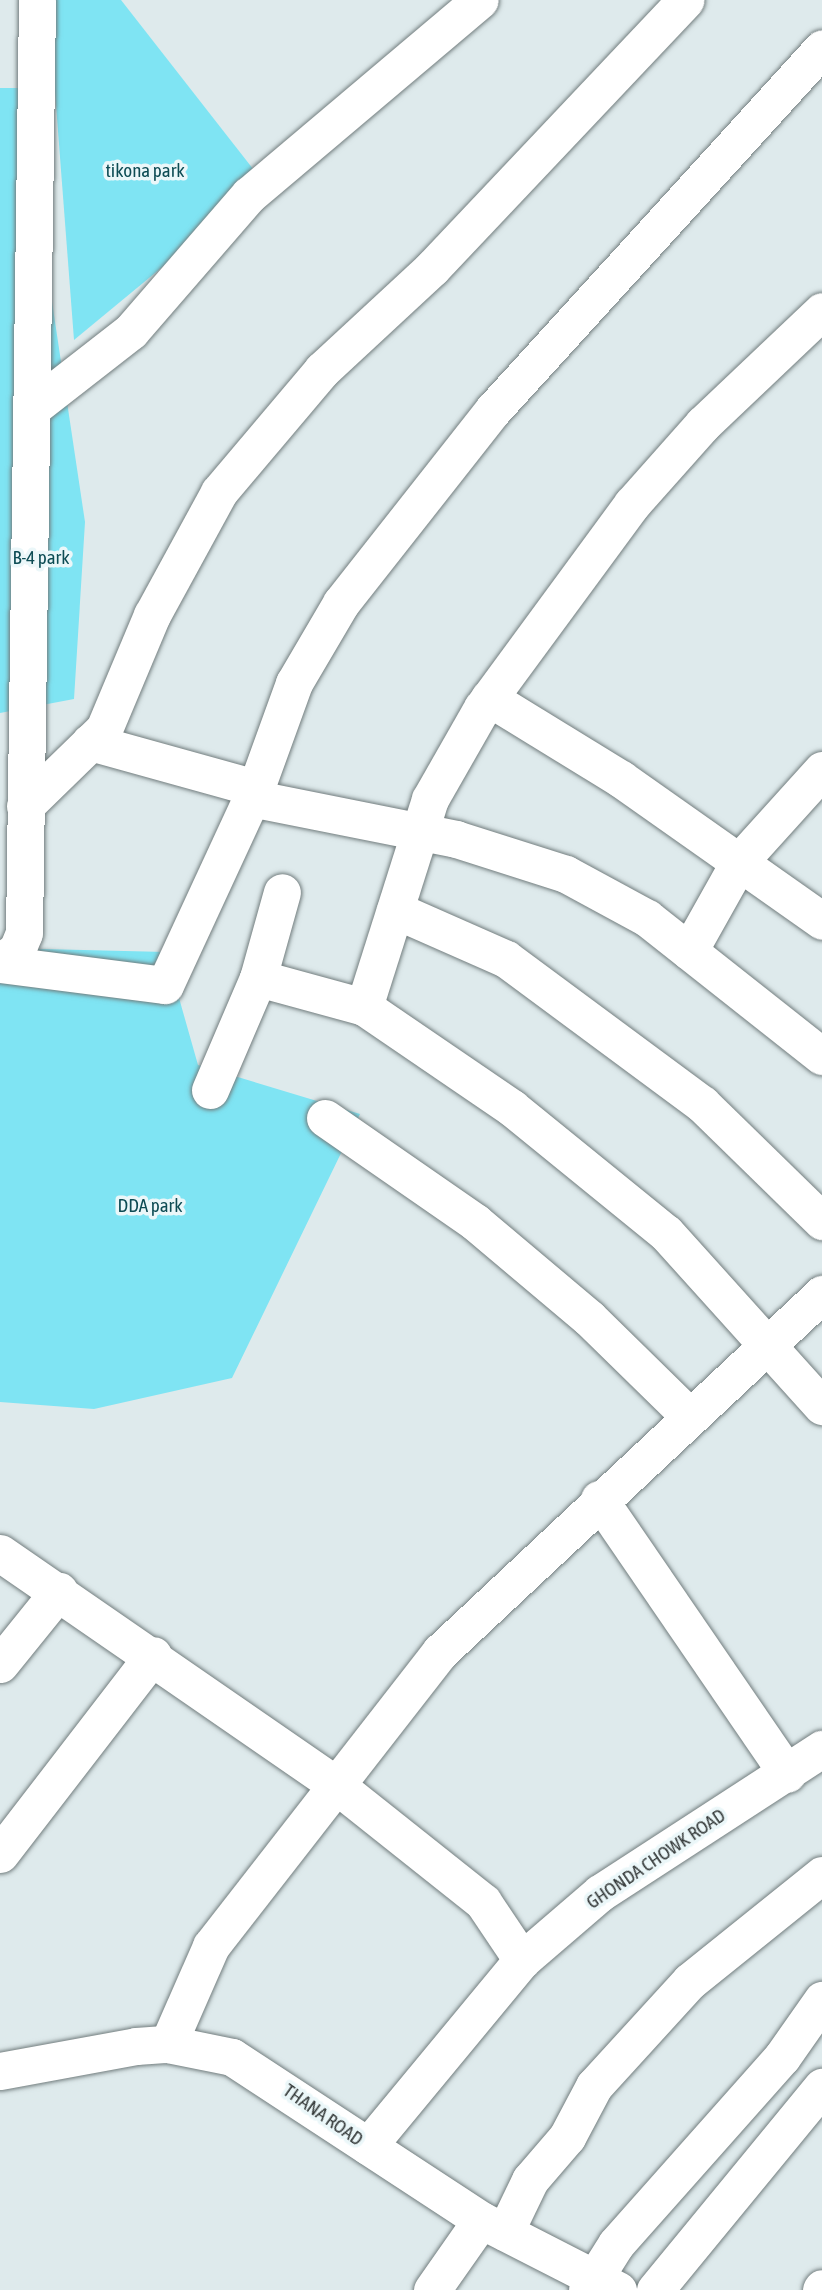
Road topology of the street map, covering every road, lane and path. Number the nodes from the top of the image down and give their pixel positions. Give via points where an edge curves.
1 (37, 0) edge
2 (480, 0) edge
3 (685, 0) edge
4 (822, 48) edge
5 (822, 311) edge
6 (36, 405) junction
7 (14, 547) edge
8 (489, 698) junction
9 (90, 742) junction
10 (822, 770) edge
11 (254, 793) junction
12 (24, 806) junction
13 (419, 832) junction
14 (739, 862) junction
15 (282, 892) dead end
16 (395, 910) junction
17 (822, 921) edge
18 (689, 951) junction
19 (0, 963) edge
20 (258, 978) junction
21 (363, 1007) junction
22 (822, 1056) edge
23 (210, 1090) dead end
24 (325, 1118) dead end
25 (822, 1221) edge
26 (822, 1294) edge
27 (769, 1340) junction
28 (822, 1406) edge
29 (687, 1414) junction
30 (599, 1499) junction
31 (0, 1553) edge
32 (59, 1591) junction
33 (153, 1655) junction
34 (0, 1664) edge
35 (822, 1749) edge
36 (787, 1774) junction
37 (336, 1785) junction
38 (0, 1854) edge
39 (822, 1875) edge
40 (522, 1960) junction
41 (822, 2000) edge
42 (169, 2044) junction
43 (0, 2071) edge
44 (822, 2087) edge
45 (368, 2146) junction
46 (493, 2226) junction
47 (600, 2286) edge
48 (432, 2290) edge
49 (655, 2290) edge

1 - 6 street
2 - 6 street via 249,195 131,331
3 - 9 street via 432,268 322,370 219,492 152,615 104,729
4 - 11 street via 493,410 341,603 294,683
5 - 8 street via 704,425 632,504
6 - 7 street
7 - 12 street
8 - 13 street via 430,799
8 - 14 street
9 - 11 street
9 - 12 street
10 - 14 street
11 - 13 street
11 - 19 street via 165,985
12 - 19 street via 24,933 17,950
13 - 16 street
13 - 18 street via 566,874 647,918
14 - 17 street
14 - 18 street
15 - 20 street
16 - 21 street
16 - 25 street via 506,959 702,1104
18 - 22 street
20 - 21 street
20 - 23 street
21 - 27 street via 512,1108 656,1224
24 - 29 street via 475,1222 589,1318
26 - 27 street
27 - 28 street
27 - 29 street
29 - 30 street
30 - 36 street
30 - 37 street via 440,1652
31 - 32 street
32 - 33 street
32 - 34 street
33 - 37 street
33 - 38 street
35 - 36 street, GHONDA CHOWK ROAD
36 - 40 street, GHONDA CHOWK ROAD via 600,1893
37 - 40 street via 483,1902
37 - 42 street via 211,1946
39 - 46 street via 690,1981 594,2087 567,2137
40 - 45 street, GHONDA CHOWK ROAD
41 - 47 street via 782,2057 617,2244
42 - 43 street, THANA ROAD
42 - 45 street, THANA ROAD via 232,2057
44 - 49 street
45 - 46 street, THANA ROAD
46 - 47 street, THANA ROAD
46 - 48 street

